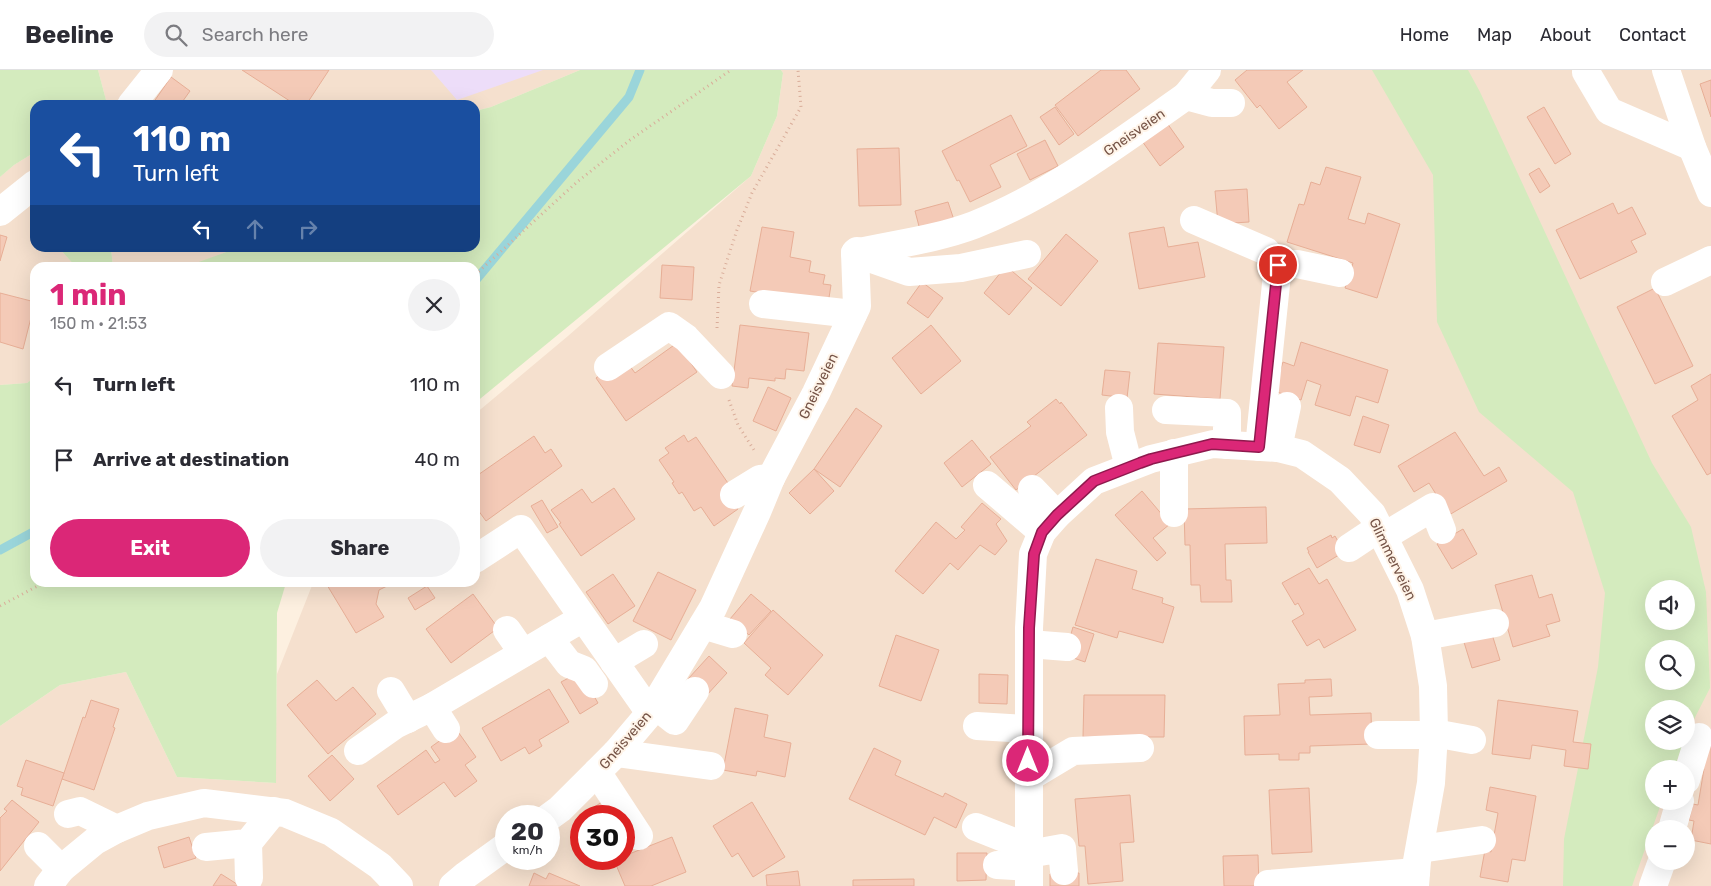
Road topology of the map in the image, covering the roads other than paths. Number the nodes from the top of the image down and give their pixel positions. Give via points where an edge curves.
1 (158, 70) edge
2 (1207, 70) edge
3 (1666, 70) edge
4 (1586, 72) dead end
5 (1186, 96) junction
6 (135, 100) edge
7 (1231, 103) dead end
8 (1692, 147) junction
9 (30, 188) edge
10 (1711, 192) edge
11 (0, 212) edge
12 (1194, 220) dead end
13 (912, 223) dead end
14 (855, 252) junction
15 (1027, 254) dead end
16 (1711, 260) edge
17 (1278, 265) junction
18 (1340, 273) dead end
19 (1666, 282) dead end
20 (908, 290) dead end
21 (763, 304) dead end
22 (853, 314) junction
23 (608, 367) dead end
24 (721, 374) road end
25 (1287, 406) dead end
26 (1119, 408) dead end
27 (1166, 410) dead end
28 (1227, 445) junction
29 (1268, 448) junction
30 (1174, 453) junction
31 (1129, 467) junction
32 (772, 478) junction
33 (987, 485) dead end
34 (1032, 489) dead end
35 (734, 495) dead end
36 (1174, 513) dead end
37 (1050, 524) junction
38 (1442, 530) dead end
39 (1381, 532) junction
40 (1349, 548) dead end
41 (480, 557) edge
42 (583, 618) junction
43 (1495, 623) dead end
44 (703, 625) junction
45 (507, 630) dead end
46 (733, 634) dead end
47 (1425, 636) junction
48 (549, 638) junction
49 (644, 644) dead end
50 (1029, 644) junction
51 (1067, 647) dead end
52 (523, 654) junction
53 (614, 662) junction
54 (594, 684) dead end
55 (391, 691) dead end
56 (694, 691) dead end
57 (652, 709) junction
58 (408, 719) junction
59 (977, 726) dead end
60 (1028, 729) junction
61 (1378, 734) dead end
62 (1434, 734) junction
63 (1699, 737) dead end
64 (1472, 740) dead end
65 (1140, 748) dead end
66 (358, 751) dead end
67 (616, 753) junction
68 (1692, 760) edge
69 (711, 766) dead end
70 (598, 772) junction
71 (1028, 778) junction
72 (560, 809) edge
73 (274, 811) junction
74 (68, 814) dead end
75 (976, 827) dead end
76 (117, 829) junction
77 (639, 836) dead end
78 (1482, 840) dead end
79 (248, 843) junction
80 (38, 846) dead end
81 (206, 847) dead end
82 (495, 855) edge
83 (1029, 864) edge
84 (997, 865) dead end
85 (1417, 869) edge
86 (1659, 870) edge
87 (1064, 871) dead end
88 (55, 878) edge
89 (249, 878) dead end
90 (1268, 884) dead end
91 (457, 885) edge
92 (399, 886) edge
93 (1653, 886) edge

1 - 6 street
2 - 5 street, Gneisveien
3 - 8 street
4 - 8 street via 1609,111
5 - 7 street via 1212,103
5 - 14 street, Gneisveien via 1050,188 974,225
8 - 10 street
9 - 11 street
12 - 17 street via 1266,251
13 - 14 street via 870,236
14 - 15 street via 909,272 961,268
14 - 20 street via 881,277
14 - 22 street, Gneisveien via 857,306
16 - 19 street
17 - 18 street via 1297,264
17 - 29 street
21 - 22 street
22 - 32 street, Gneisveien
23 - 24 street via 669,326 686,338
25 - 29 street
26 - 31 street via 1120,432
27 - 28 street via 1227,413
28 - 29 street, Glimmerveien
28 - 30 street, Glimmerveien via 1212,444
29 - 39 street, Glimmerveien via 1302,454 1340,480 1372,514
30 - 31 street, Glimmerveien
30 - 36 street
31 - 37 street, Glimmerveien via 1094,481
32 - 35 street via 760,479
32 - 44 street, Gneisveien
33 - 37 street
34 - 37 street
37 - 50 street, Glimmerveien via 1034,554
38 - 39 street via 1433,507
39 - 40 street
39 - 47 street, Glimmerveien via 1410,590
41 - 42 street via 521,529
42 - 48 street
42 - 53 street
43 - 47 street
44 - 46 street
44 - 57 street, Gneisveien
45 - 52 street
47 - 62 street, Glimmerveien via 1433,686
48 - 52 street
48 - 54 street via 569,664 584,670
49 - 53 street
50 - 51 street
50 - 60 street, Glimmerveien
52 - 58 street via 439,718
53 - 57 street
55 - 58 street
56 - 57 street via 675,721
57 - 67 street, Gneisveien
58 - 66 street
59 - 60 street
60 - 71 street, Glimmerveien
61 - 62 street
62 - 64 street
62 - 85 street, Glimmerveien via 1432,782
63 - 68 street
65 - 71 street via 1073,751
67 - 69 street
67 - 70 street, Gneisveien
70 - 72 street, Gneisveien
70 - 77 street
71 - 83 street, Glimmerveien
73 - 76 street via 204,803 148,816
73 - 79 street
73 - 92 street via 331,832 380,866
74 - 76 street via 80,811
75 - 83 street
76 - 88 street via 95,841
78 - 85 street
79 - 81 street
79 - 89 street
80 - 88 street
82 - 91 street
83 - 84 street
83 - 87 street via 1062,848
85 - 90 street
86 - 93 street

